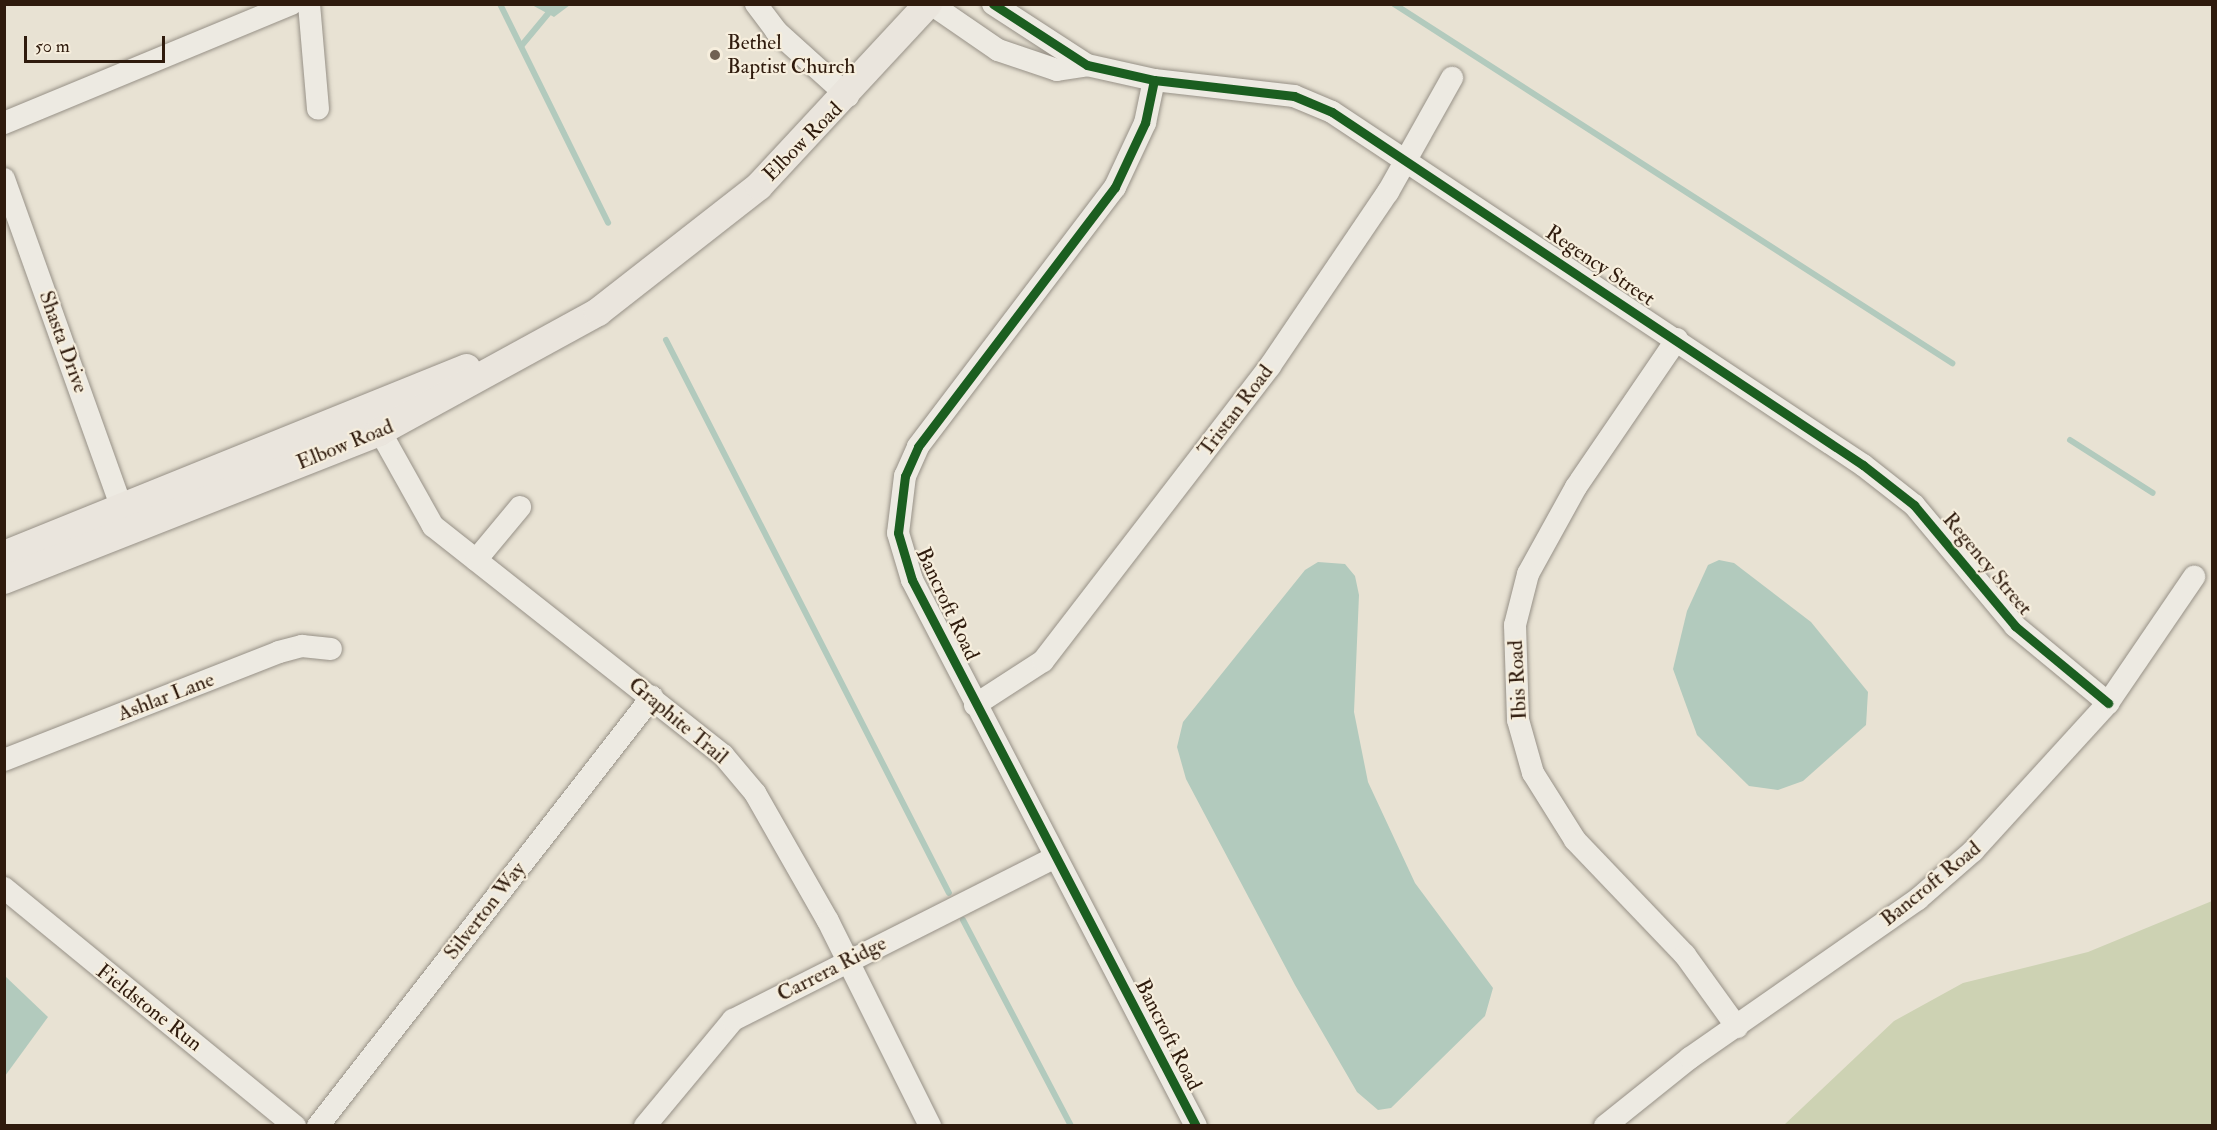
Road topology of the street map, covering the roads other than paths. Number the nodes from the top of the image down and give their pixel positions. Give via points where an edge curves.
1 (292, 4) edge
2 (309, 4) edge
3 (756, 4) edge
4 (929, 4) edge
5 (993, 4) edge
6 (1087, 65) junction
7 (1452, 78) dead end
8 (1154, 80) junction
9 (848, 96) junction
10 (318, 109) dead end
11 (4, 123) edge
12 (1407, 160) junction
13 (4, 179) edge
14 (1677, 339) junction
15 (374, 421) junction
16 (121, 505) junction
17 (520, 507) dead end
18 (4, 555) edge
19 (476, 560) junction
20 (2194, 577) dead end
21 (4, 580) edge
22 (331, 649) dead end
23 (652, 697) junction
24 (2108, 703) junction
25 (975, 705) junction
26 (4, 760) edge
27 (1055, 857) junction
28 (4, 888) edge
29 (847, 960) junction
30 (1737, 1027) junction
31 (295, 1125) edge
32 (318, 1125) edge
33 (645, 1125) edge
34 (930, 1125) edge
35 (1196, 1125) edge
36 (1605, 1125) edge

1 - 11 street
2 - 10 street
3 - 9 street via 776,31
4 - 6 street, Regency Street via 998,51 1057,70
4 - 9 main road, Elbow Road
5 - 6 street, Regency Street
6 - 8 street, Regency Street
7 - 12 street, Tristan Road
8 - 12 street, Regency Street via 1294,96 1332,112
8 - 25 street, Bancroft Road via 1145,123 1114,187 934,420 905,476 898,533 904,560
9 - 15 main road, Elbow Road via 759,186 662,264 551,340
12 - 14 street, Regency Street
12 - 25 street, Tristan Road via 1270,366 1083,610 1042,661
13 - 16 street, Shasta Drive
14 - 24 street, Regency Street via 1914,505 2015,626
14 - 30 street, Ibis Road via 1576,487 1528,574 1515,625 1518,720 1533,773 1575,840 1685,956
15 - 16 main road, Elbow Road
15 - 19 street, Graphite Trail via 422,513
15 - 21 main road, Elbow Road
16 - 18 main road, Elbow Road
17 - 19 street
19 - 23 street, Graphite Trail
20 - 24 street, Bancroft Road
22 - 26 street, Ashlar Lane via 302,646 279,652
23 - 29 street, Graphite Trail via 723,755 755,793
23 - 32 street, Silverton Way
24 - 30 street, Bancroft Road via 2032,793 1973,851 1918,899
25 - 27 street, Bancroft Road
27 - 29 street, Carrera Ridge
27 - 35 street, Bancroft Road
28 - 31 street, Fieldstone Run
29 - 33 street, Carrera Ridge via 733,1020
29 - 34 street, Graphite Trail
30 - 36 street, Bancroft Road

